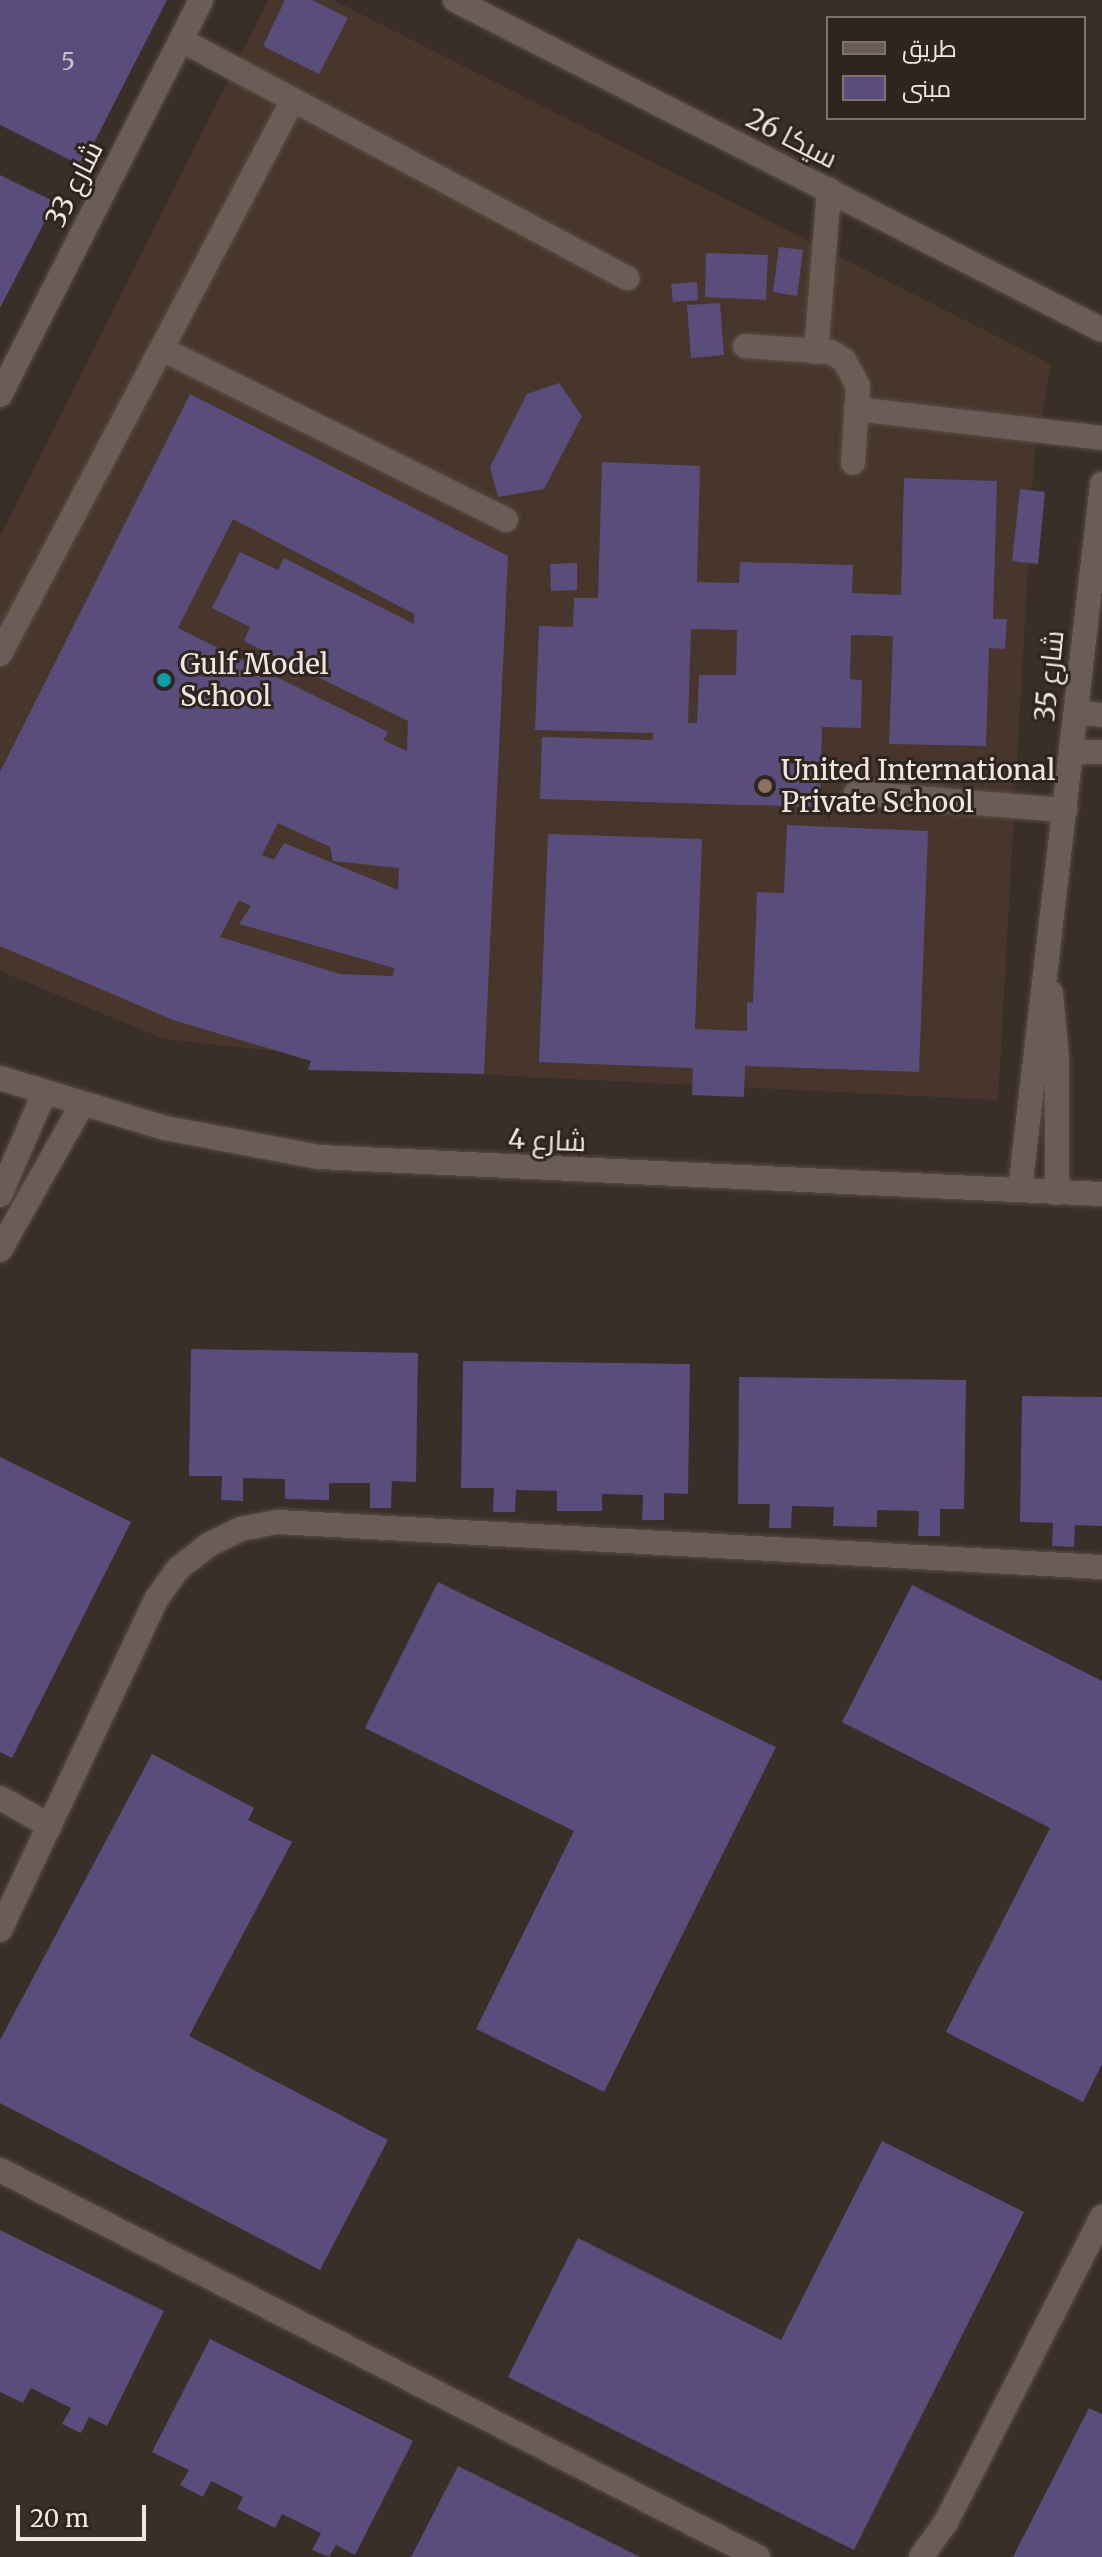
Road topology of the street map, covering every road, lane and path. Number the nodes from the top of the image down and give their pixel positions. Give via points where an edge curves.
1 (201, 0) edge
2 (455, 0) edge
3 (181, 40) junction
4 (293, 100) junction
5 (829, 190) junction
6 (627, 278) dead end
7 (1102, 330) edge
8 (745, 346) dead end
9 (162, 349) junction
10 (816, 352) junction
11 (0, 395) edge
12 (856, 409) junction
13 (1102, 438) edge
14 (853, 463) dead end
15 (1102, 484) edge
16 (506, 520) dead end
17 (0, 654) edge
18 (1076, 712) junction
19 (1102, 715) edge
20 (1071, 752) junction
21 (1102, 752) edge
22 (856, 793) dead end
23 (1065, 810) junction
24 (1048, 971) junction
25 (0, 1078) edge
26 (44, 1094) junction
27 (81, 1106) junction
28 (1020, 1190) junction
29 (1057, 1193) junction
30 (1102, 1194) edge
31 (0, 1195) edge
32 (0, 1250) edge
33 (1102, 1567) edge
34 (0, 1798) edge
35 (50, 1826) junction
36 (0, 1930) edge
37 (0, 2170) edge
38 (1102, 2217) edge
39 (758, 2557) edge
40 (921, 2557) edge

1 - 3 street, شارع 33
2 - 5 street, سيكا 26
3 - 4 street
3 - 11 street, شارع 33
4 - 6 street
4 - 9 street
5 - 7 street, سيكا 26
5 - 10 street
8 - 10 street
9 - 16 street
9 - 17 street
10 - 12 street via 831,352 854,371
12 - 13 street
12 - 14 street
15 - 18 street, شارع 35
18 - 19 street
18 - 20 street, شارع 35
20 - 21 street
20 - 23 street, شارع 35
22 - 23 street
23 - 24 street, شارع 35
24 - 28 street, شارع 35
24 - 29 street, شارع 35 via 1057,1059
25 - 26 street, شارع 4
26 - 27 street, شارع 4
26 - 31 street
27 - 28 street, شارع 4 via 241,1146 397,1164
27 - 32 street
28 - 29 street, شارع 4
29 - 30 street, شارع 4
33 - 35 street via 278,1522 241,1529 208,1545 179,1568 157,1598
34 - 35 street
35 - 36 street
37 - 39 street
38 - 40 street via 946,2522

